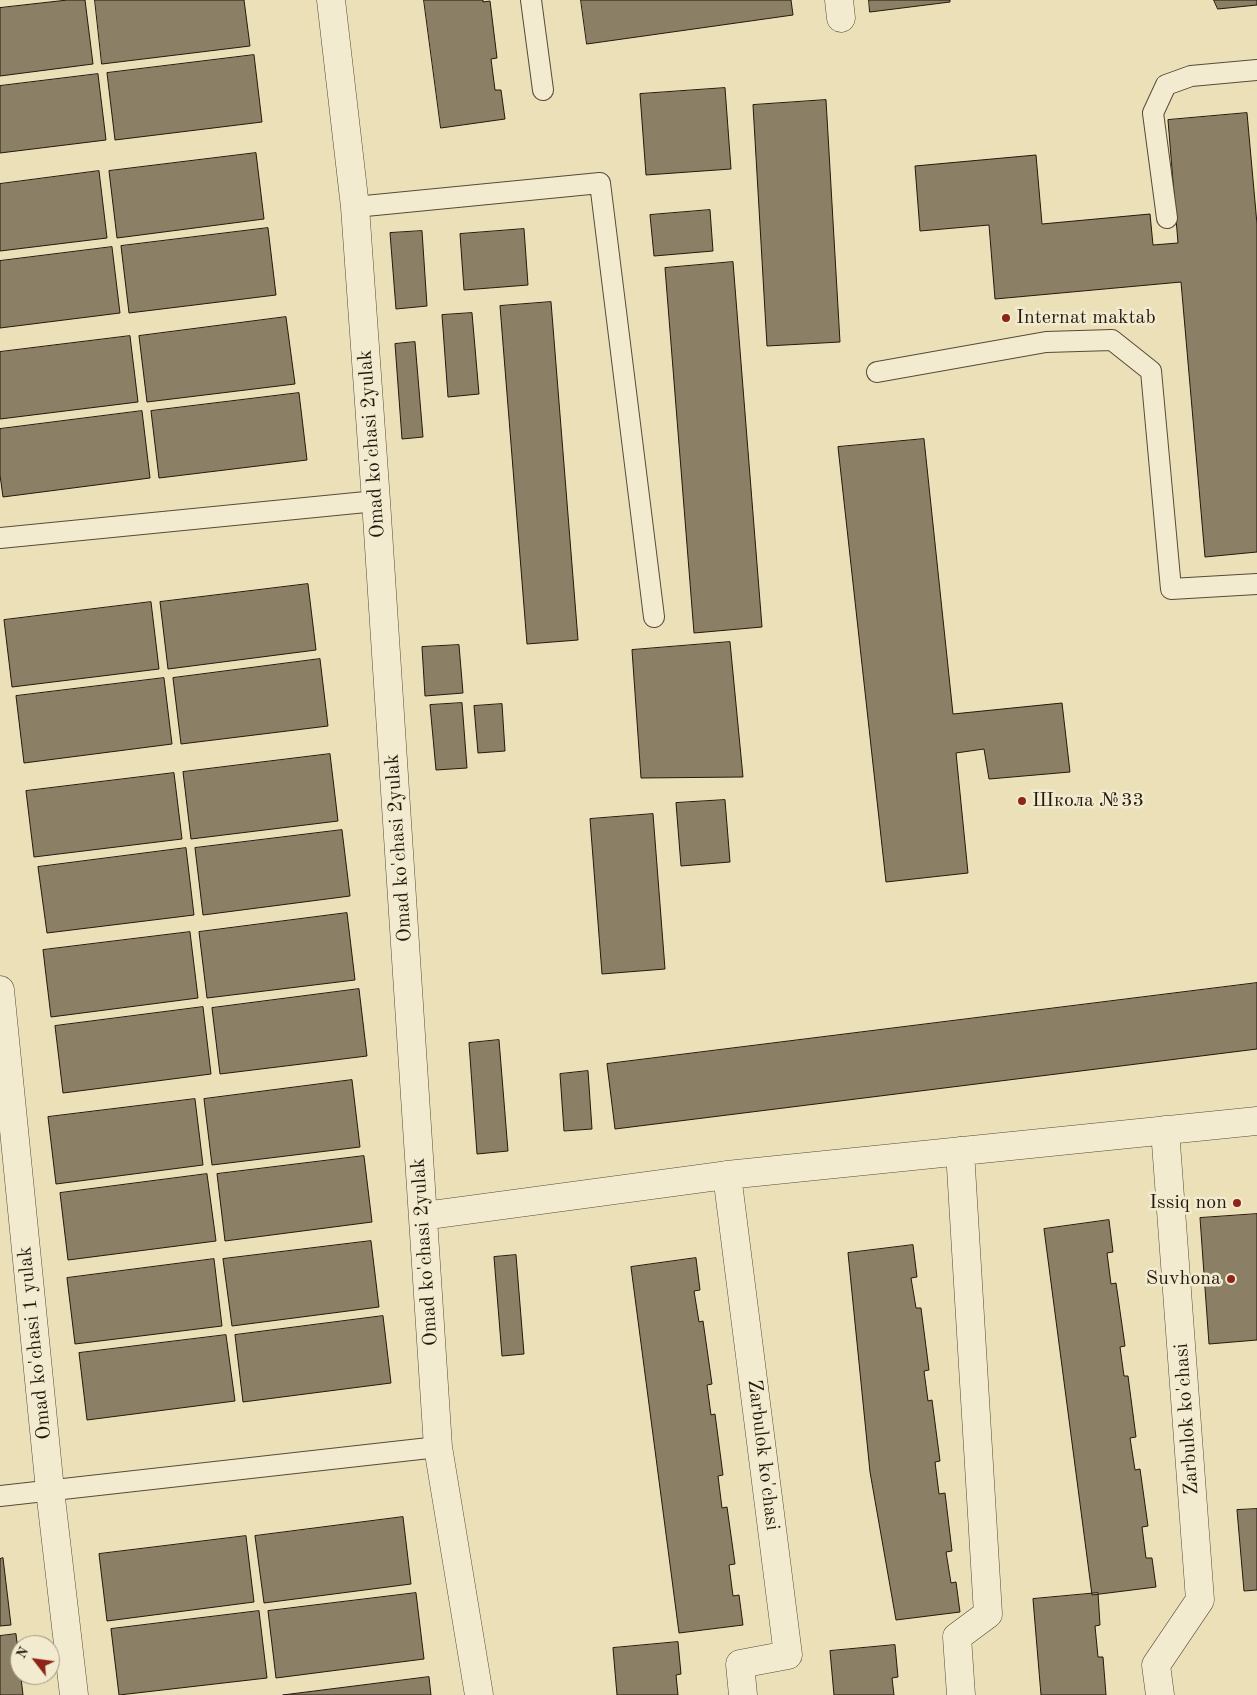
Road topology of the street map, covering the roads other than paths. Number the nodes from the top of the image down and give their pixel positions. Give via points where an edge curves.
1 (330, 0) edge
2 (531, 0) edge
3 (1257, 70) edge
4 (543, 90) dead end
5 (355, 207) junction
6 (1167, 218) dead end
7 (877, 372) dead end
8 (376, 501) junction
9 (0, 538) edge
10 (1257, 584) edge
11 (654, 617) dead end
12 (0, 990) edge
13 (1257, 1121) edge
14 (1165, 1130) junction
15 (960, 1151) junction
16 (727, 1175) junction
17 (423, 1216) junction
18 (438, 1447) junction
19 (50, 1490) junction
20 (0, 1496) edge
21 (74, 1695) edge
22 (479, 1695) edge
23 (743, 1695) edge
24 (961, 1695) edge
25 (1160, 1695) edge

1 - 5 street, Omad ko'chasi 2yulak
2 - 4 lane
3 - 6 lane via 1191,76 1166,85 1153,113
5 - 8 street, Omad ko'chasi 2yulak
5 - 11 lane via 600,183
7 - 10 lane via 1046,342 1112,340 1151,371 1171,590
8 - 9 lane
8 - 17 street, Omad ko'chasi 2yulak
12 - 19 street, Omad ko'chasi 1 yulak
13 - 14 street
14 - 15 street
14 - 25 street, Zarbulok ko'chasi via 1200,1600 1156,1665
15 - 16 street
15 - 24 street via 988,1614 957,1637
16 - 17 street
16 - 23 street, Zarbulok ko'chasi via 788,1656 740,1664
17 - 18 street, Omad ko'chasi 2yulak
18 - 19 lane
18 - 22 street, Omad ko'chasi 2yulak
19 - 20 lane
19 - 21 street, Omad ko'chasi 1 yulak

